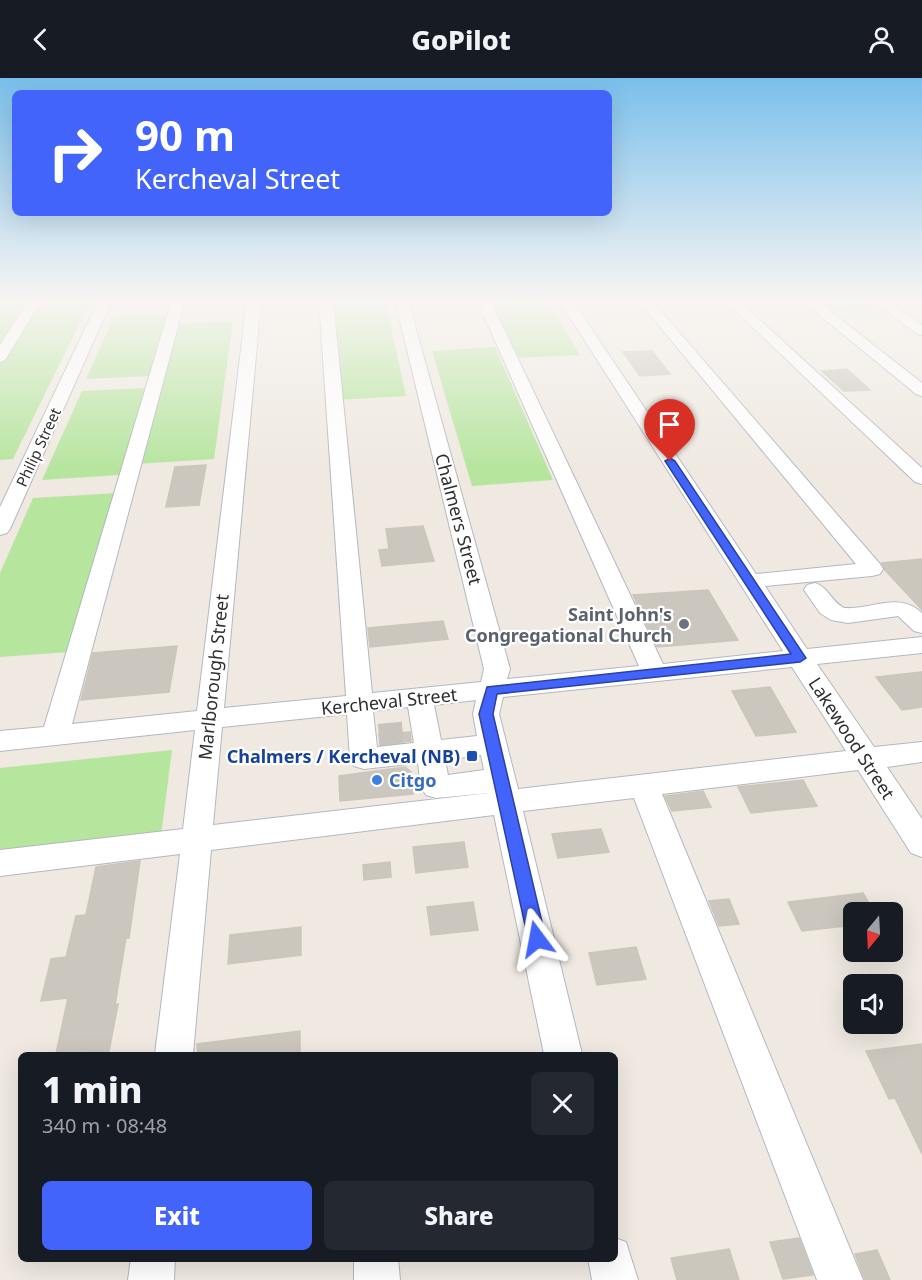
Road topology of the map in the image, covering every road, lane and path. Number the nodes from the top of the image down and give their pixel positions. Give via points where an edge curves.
1 (80, 356) edge
2 (163, 356) edge
3 (248, 356) edge
4 (331, 356) edge
5 (416, 356) edge
6 (509, 356) edge
7 (602, 356) edge
8 (692, 356) edge
9 (790, 356) edge
10 (877, 356) edge
11 (922, 392) edge
12 (922, 478) edge
13 (0, 529) edge
14 (749, 581) junction
15 (814, 590) dead end
16 (922, 626) edge
17 (922, 645) edge
18 (800, 658) junction
19 (655, 673) junction
20 (491, 690) junction
21 (420, 698) junction
22 (359, 704) junction
23 (208, 720) junction
24 (55, 736) junction
25 (422, 738) junction
26 (0, 741) edge
27 (492, 744) junction
28 (922, 752) edge
29 (866, 759) junction
30 (644, 785) junction
31 (503, 790) junction
32 (196, 838) junction
33 (922, 844) edge
34 (2, 870) edge
35 (174, 1052) edge
36 (563, 1052) edge
37 (153, 1262) edge
38 (376, 1262) edge
39 (611, 1262) edge
40 (151, 1280) edge
41 (377, 1280) edge
42 (615, 1280) edge
43 (840, 1280) edge

1 - 13 street, Philip Street
2 - 24 street
3 - 23 street, Marlborough Street
4 - 22 street
5 - 20 street, Chalmers Street via 497,669
6 - 19 street
7 - 14 street, Lakewood Street
8 - 14 street via 872,569
9 - 12 street
10 - 11 street
14 - 18 street, Lakewood Street
15 - 16 street via 836,614 904,609
17 - 18 street, Kercheval Street
18 - 19 street, Kercheval Street
18 - 29 street, Lakewood Street
19 - 20 street, Kercheval Street
20 - 21 street, Kercheval Street
20 - 27 street, Chalmers Street via 486,714
21 - 22 street, Kercheval Street
21 - 25 street
22 - 23 street, Kercheval Street
22 - 25 street via 371,737 364,759
23 - 24 street, Kercheval Street
23 - 32 street, Marlborough Street
24 - 26 street, Kercheval Street
25 - 27 street
25 - 31 street via 436,787
27 - 31 street, Chalmers Street
28 - 29 street
29 - 30 street
29 - 33 street, Lakewood Street
30 - 31 street
30 - 43 street
31 - 32 street
31 - 36 street, Chalmers Street
32 - 34 street
32 - 35 street, Marlborough Street
37 - 40 street
38 - 41 street
39 - 42 street

